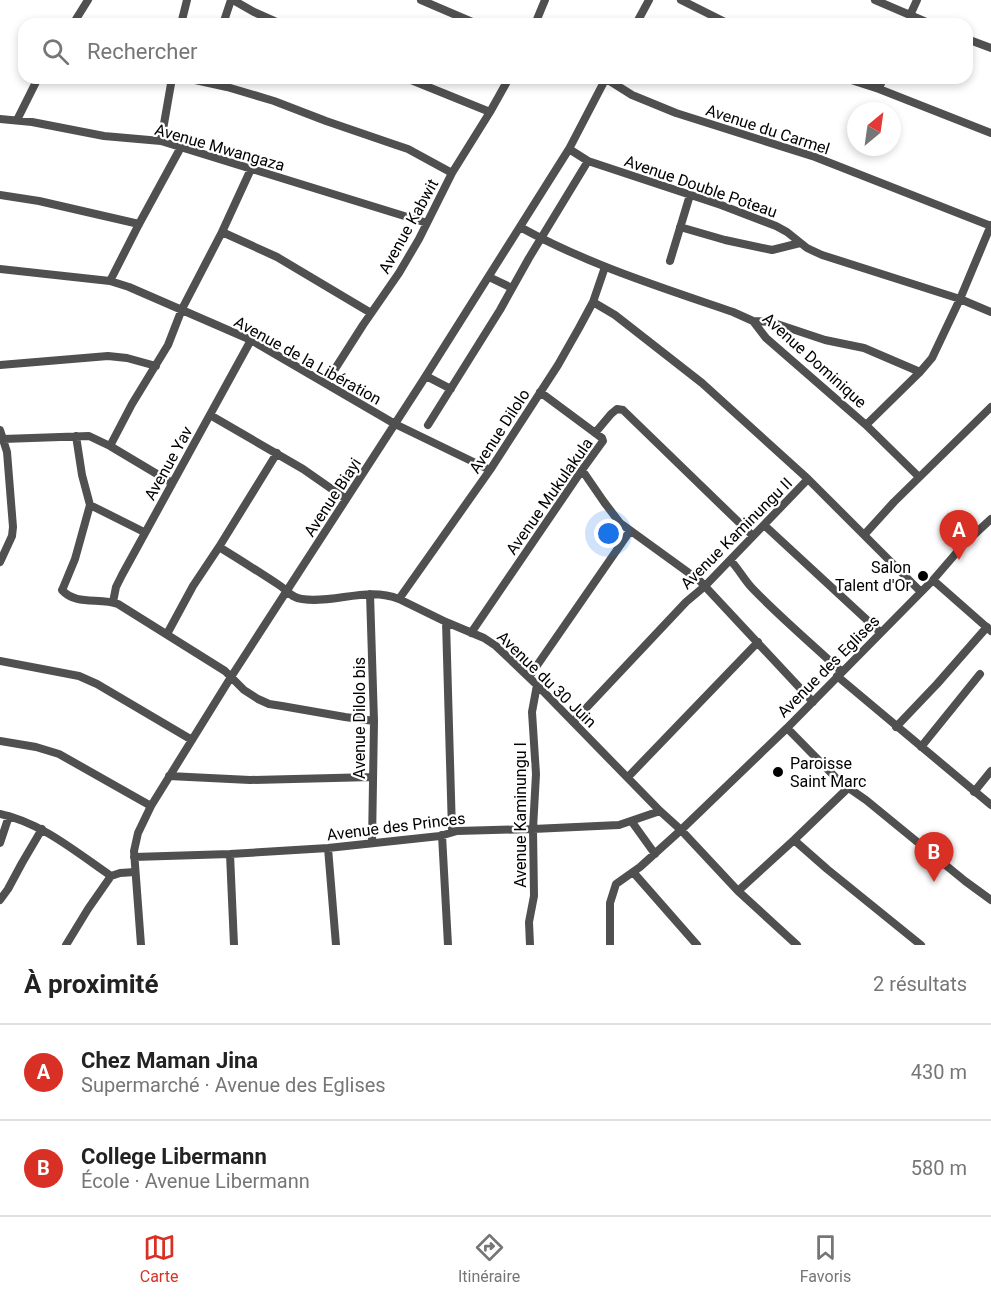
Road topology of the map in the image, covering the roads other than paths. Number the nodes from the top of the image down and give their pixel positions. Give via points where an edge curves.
1 (88, 0) edge
2 (187, 0) edge
3 (232, 0) edge
4 (421, 0) edge
5 (545, 0) edge
6 (649, 0) edge
7 (681, 0) edge
8 (875, 0) edge
9 (917, 0) edge
10 (910, 15) junction
11 (77, 18) edge
12 (183, 18) edge
13 (225, 18) edge
14 (268, 18) edge
15 (463, 18) edge
16 (538, 18) edge
17 (639, 18) edge
18 (717, 18) edge
19 (909, 18) edge
20 (917, 18) edge
21 (973, 41) edge
22 (991, 48) edge
23 (35, 84) edge
24 (171, 84) edge
25 (213, 84) edge
26 (421, 84) edge
27 (506, 84) edge
28 (602, 84) edge
29 (615, 84) edge
30 (864, 84) edge
31 (881, 84) edge
32 (879, 89) junction
33 (490, 112) junction
34 (0, 119) edge
35 (17, 120) junction
36 (991, 133) edge
37 (160, 141) junction
38 (181, 147) junction
39 (569, 149) junction
40 (588, 161) junction
41 (251, 169) junction
42 (452, 173) junction
43 (0, 195) edge
44 (690, 195) junction
45 (427, 223) junction
46 (139, 224) junction
47 (991, 226) edge
48 (520, 227) junction
49 (680, 227) junction
50 (222, 232) junction
51 (541, 239) junction
52 (800, 243) junction
53 (670, 261) dead end
54 (605, 267) junction
55 (0, 269) edge
56 (489, 277) junction
57 (110, 281) junction
58 (512, 288) junction
59 (960, 299) junction
60 (593, 302) junction
61 (182, 309) junction
62 (991, 312) edge
63 (371, 313) junction
64 (753, 321) junction
65 (251, 340) junction
66 (0, 365) edge
67 (156, 366) junction
68 (920, 372) junction
69 (426, 376) junction
70 (326, 383) junction
71 (451, 389) junction
72 (540, 392) junction
73 (991, 407) edge
74 (210, 415) junction
75 (395, 424) junction
76 (428, 425) dead end
77 (866, 425) junction
78 (0, 430) edge
79 (595, 433) junction
80 (76, 436) junction
81 (3, 439) junction
82 (110, 446) junction
83 (277, 453) junction
84 (490, 470) junction
85 (582, 470) junction
86 (919, 477) junction
87 (808, 479) junction
88 (172, 483) junction
89 (346, 499) junction
90 (90, 505) junction
91 (989, 524) edge
92 (764, 525) junction
93 (630, 531) junction
94 (144, 532) junction
95 (864, 535) junction
96 (753, 536) junction
97 (219, 547) junction
98 (730, 560) junction
99 (0, 562) edge
100 (933, 580) junction
101 (705, 586) junction
102 (287, 592) junction
103 (921, 592) junction
104 (370, 594) junction
105 (399, 599) junction
106 (113, 602) junction
107 (446, 622) junction
108 (989, 629) edge
109 (880, 632) junction
110 (471, 633) junction
111 (167, 634) junction
112 (758, 642) junction
113 (0, 661) edge
114 (840, 674) junction
115 (980, 674) dead end
116 (231, 677) junction
117 (529, 677) junction
118 (537, 685) junction
119 (813, 702) junction
120 (374, 721) junction
121 (573, 722) junction
122 (896, 727) junction
123 (787, 728) junction
124 (192, 740) junction
125 (0, 741) edge
126 (921, 747) junction
127 (991, 771) edge
128 (169, 776) junction
129 (373, 777) junction
130 (628, 777) junction
131 (848, 788) junction
132 (974, 792) junction
133 (991, 805) edge
134 (151, 806) junction
135 (660, 811) junction
136 (0, 814) edge
137 (9, 816) junction
138 (632, 822) junction
139 (42, 829) junction
140 (533, 829) junction
141 (681, 830) junction
142 (452, 831) junction
143 (442, 835) junction
144 (794, 840) junction
145 (0, 843) edge
146 (372, 843) junction
147 (328, 848) junction
148 (230, 854) junction
149 (655, 854) junction
150 (134, 857) junction
151 (135, 872) junction
152 (633, 872) junction
153 (111, 876) junction
154 (738, 891) junction
155 (990, 899) edge
156 (0, 900) edge
157 (66, 945) edge
158 (141, 945) edge
159 (234, 945) edge
160 (336, 945) edge
161 (448, 945) edge
162 (530, 945) edge
163 (610, 945) edge
164 (697, 945) edge
165 (797, 945) edge
166 (921, 945) edge

1 - 11 street
2 - 12 street
3 - 13 street
3 - 14 street
4 - 15 street
5 - 16 street
6 - 17 street
7 - 18 street
8 - 10 street
9 - 10 street
10 - 19 street
10 - 20 street
21 - 22 street
23 - 35 street
24 - 37 street
25 - 42 street via 274,101 408,149
26 - 33 street
27 - 33 street, Avenue Kabwit
28 - 39 street, Avenue Biayi
29 - 47 street, Avenue du Carmel via 676,113 815,157
30 - 32 street
31 - 32 street
32 - 36 street
33 - 42 street, Avenue Kabwit
34 - 35 street, Avenue Mwangaza
35 - 37 street, Avenue Mwangaza via 104,136
37 - 38 street, Avenue Mwangaza
38 - 41 street, Avenue Mwangaza
38 - 46 street
39 - 40 street, Avenue Double Poteau
39 - 48 street, Avenue Biayi
40 - 44 street, Avenue Double Poteau
40 - 51 street
41 - 45 street, Avenue Mwangaza
41 - 50 street
42 - 45 street, Avenue Kabwit
43 - 46 street
44 - 49 street
44 - 52 street, Avenue Double Poteau via 776,226
45 - 63 street, Avenue Kabwit
46 - 57 street
47 - 59 street
48 - 51 street, Avenue Dominique
48 - 56 street, Avenue Biayi
49 - 52 street via 772,250
49 - 53 street
50 - 61 street
50 - 63 street via 277,257
51 - 54 street, Avenue Dominique
51 - 58 street
52 - 59 street, Avenue Double Poteau via 822,255
54 - 60 street, Avenue Dilolo
54 - 64 street, Avenue Dominique
55 - 57 street, Avenue de la Libération
56 - 58 street
56 - 69 street, Avenue Biayi
57 - 61 street, Avenue de la Libération
58 - 71 street
59 - 62 street, Avenue Double Poteau
59 - 68 street via 937,349
60 - 72 street, Avenue Dilolo
60 - 87 street via 702,382
61 - 65 street, Avenue de la Libération
61 - 67 street
63 - 70 street, Avenue Kabwit
64 - 68 street via 771,322 864,348
64 - 77 street, Avenue Dominique via 766,338
65 - 70 street, Avenue de la Libération
65 - 74 street, Avenue Yav
66 - 67 street via 108,356
67 - 82 street
68 - 77 street
69 - 71 street
69 - 75 street, Avenue Biayi
70 - 75 street, Avenue de la Libération
71 - 76 street
72 - 79 street, Avenue Mukulakula
72 - 84 street, Avenue Dilolo
73 - 86 street
74 - 83 street
74 - 88 street, Avenue Yav
75 - 84 street, Avenue de la Libération
75 - 89 street, Avenue Biayi
77 - 86 street, Avenue Dominique
78 - 81 street
79 - 85 street, Avenue Mukulakula via 603,441
79 - 96 street via 617,409 623,410
80 - 81 street
80 - 82 street via 90,436
80 - 90 street
81 - 99 street via 14,527
82 - 88 street
83 - 89 street
83 - 97 street
84 - 105 street, Avenue Dilolo
85 - 93 street via 615,518
85 - 110 street, Avenue Mukulakula
86 - 95 street
87 - 92 street, Avenue Kaminungu II
87 - 95 street, Avenue Kaminungu II
88 - 94 street, Avenue Yav
89 - 102 street, Avenue Biayi
90 - 94 street
90 - 106 street via 62,590 69,596
91 - 100 street, Avenue des Eglises
92 - 96 street, Avenue Kaminungu II
92 - 109 street
93 - 101 street
93 - 117 street
94 - 106 street, Avenue Yav via 116,587
95 - 103 street, Avenue Kaminungu II
96 - 98 street, Avenue Kaminungu II
97 - 102 street, Avenue du 30 Juin
97 - 111 street
98 - 101 street, Avenue Kaminungu II
98 - 114 street via 750,586
100 - 103 street, Avenue des Eglises
100 - 108 street
101 - 112 street
101 - 121 street, Avenue Kaminungu II
102 - 104 street, Avenue du 30 Juin via 294,598 310,600
102 - 116 street, Avenue Biayi
103 - 109 street, Avenue des Eglises
104 - 105 street, Avenue du 30 Juin
104 - 120 street, Avenue Dilolo bis
105 - 107 street, Avenue du 30 Juin
106 - 111 street
107 - 110 street, Avenue du 30 Juin
107 - 142 street
108 - 122 street
109 - 114 street, Avenue des Eglises
110 - 117 street, Avenue du 30 Juin via 496,646
111 - 116 street
112 - 119 street
112 - 130 street
113 - 124 street via 79,676
114 - 119 street, Avenue des Eglises
114 - 122 street
115 - 126 street
116 - 120 street via 248,694 269,704
116 - 124 street, Avenue Biayi
117 - 118 street, Avenue du 30 Juin
118 - 121 street, Avenue du 30 Juin
118 - 140 street, Avenue Kaminungu I via 532,712 536,774
119 - 123 street, Avenue des Eglises
120 - 129 street, Avenue Dilolo bis
121 - 130 street, Avenue du 30 Juin
122 - 126 street
123 - 131 street
123 - 141 street, Avenue des Eglises
124 - 128 street, Avenue Biayi
125 - 134 street via 59,754
126 - 132 street
127 - 132 street
128 - 129 street via 239,780
128 - 134 street, Avenue Biayi
129 - 146 street, Avenue Dilolo bis
130 - 135 street, Avenue du 30 Juin
131 - 144 street
131 - 155 street
132 - 133 street
134 - 150 street, Avenue Biayi via 138,833
135 - 138 street, Avenue des Princes
135 - 141 street, Avenue du 30 Juin
136 - 137 street
137 - 139 street
137 - 145 street
138 - 140 street, Avenue des Princes
138 - 149 street
139 - 153 street
139 - 156 street
140 - 142 street, Avenue des Princes
140 - 162 street, Avenue Kaminungu I
141 - 149 street, Avenue des Eglises
141 - 154 street, Avenue du 30 Juin
142 - 143 street, Avenue des Princes
143 - 146 street, Avenue des Princes
143 - 161 street
144 - 154 street
144 - 166 street
146 - 147 street, Avenue des Princes
147 - 148 street, Avenue des Princes
147 - 160 street
148 - 150 street, Avenue des Princes
148 - 159 street
149 - 152 street, Avenue des Eglises
150 - 151 street, Avenue Biayi
151 - 153 street
151 - 158 street, Avenue Biayi
152 - 163 street, Avenue des Eglises via 614,888
152 - 164 street
153 - 157 street
154 - 165 street, Avenue du 30 Juin

